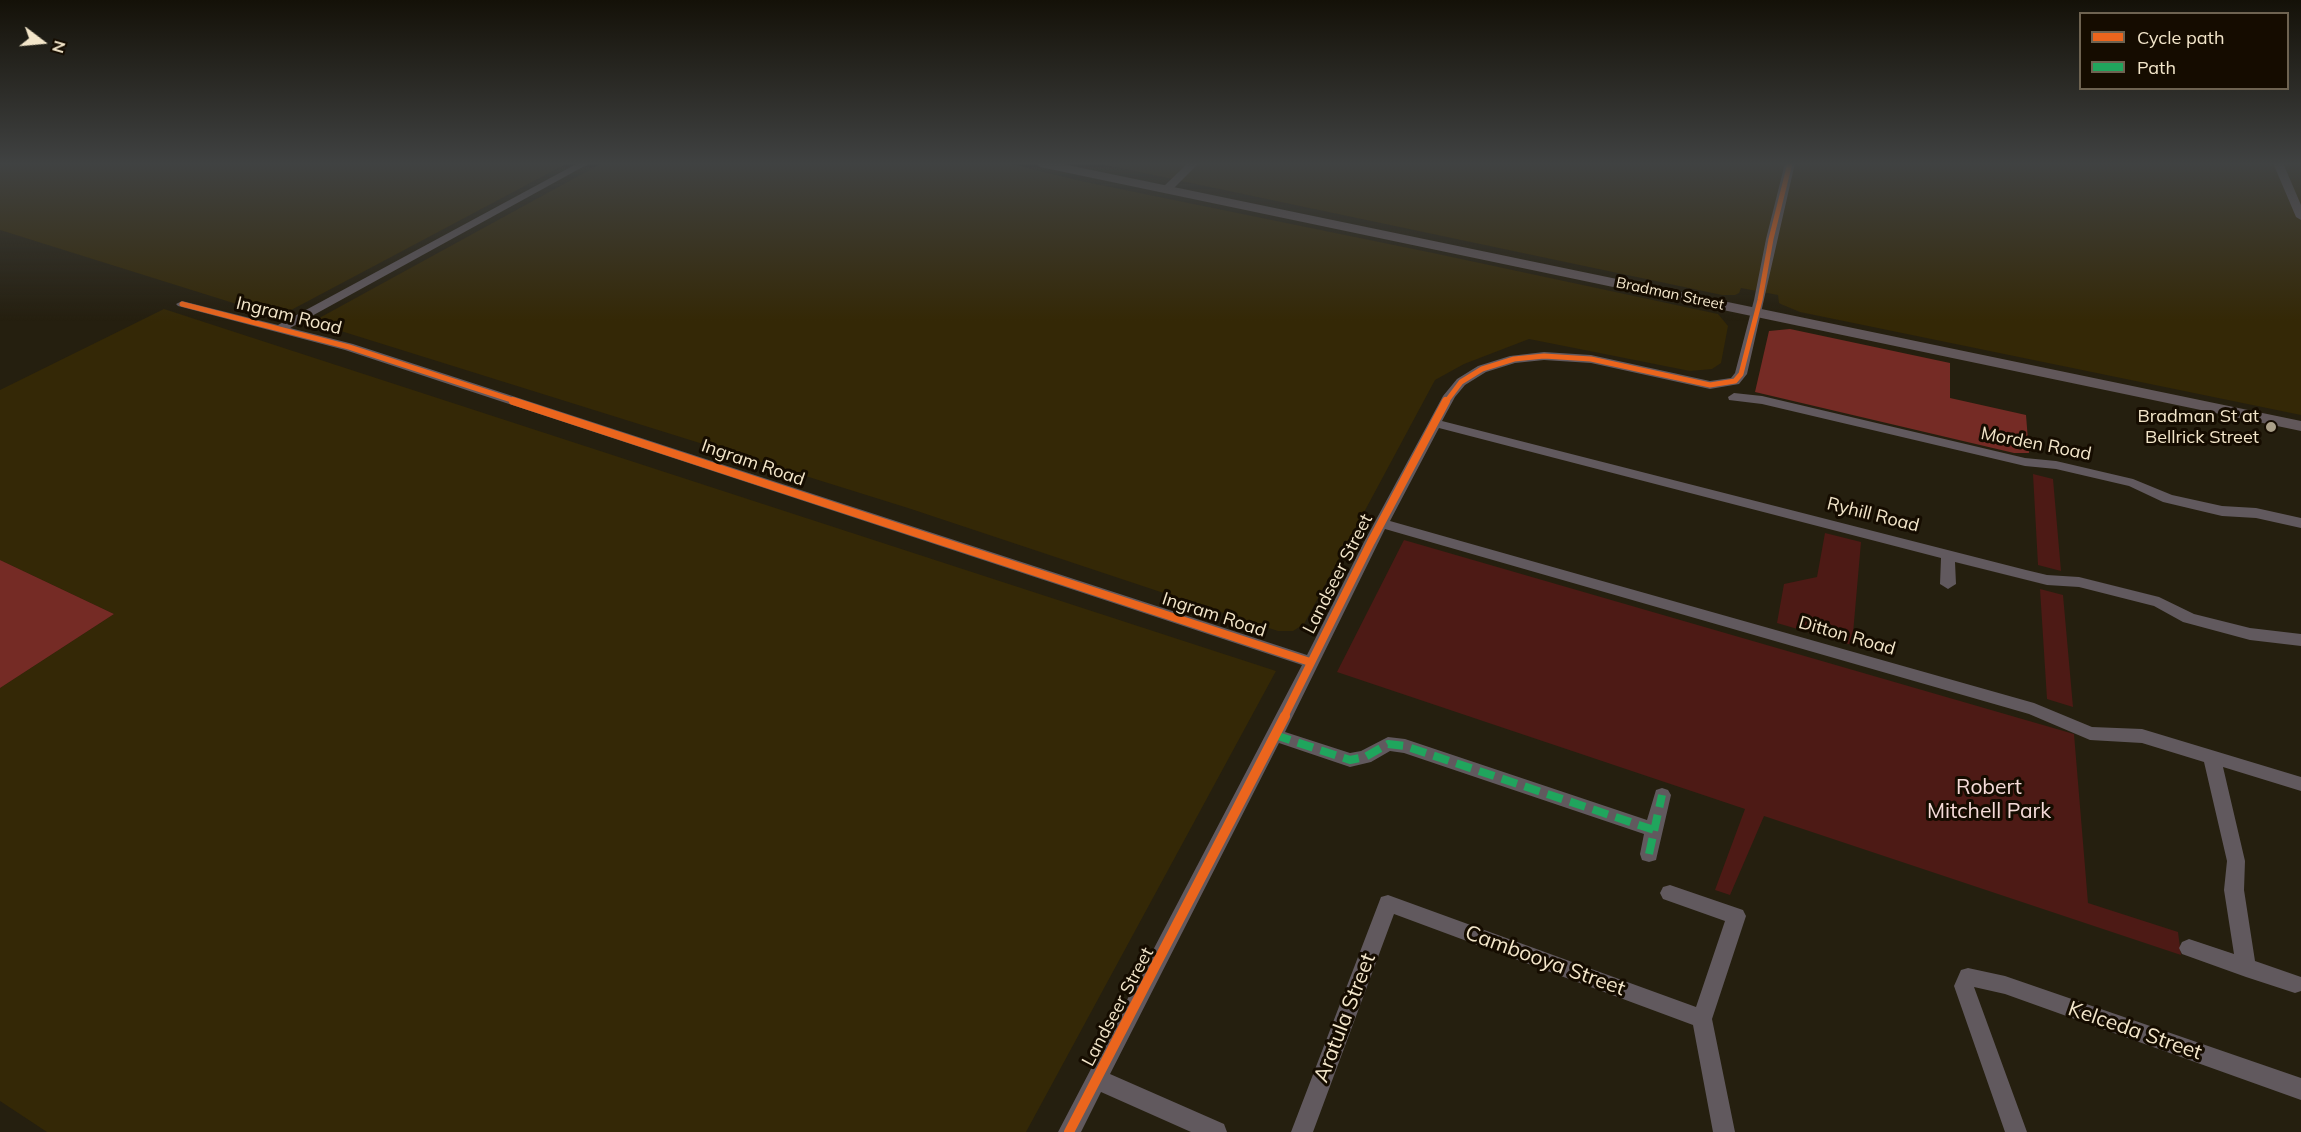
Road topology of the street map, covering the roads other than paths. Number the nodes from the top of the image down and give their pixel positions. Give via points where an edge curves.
1 (488, 216) edge
2 (1295, 216) edge
3 (1778, 216) edge
4 (182, 304) dead end
5 (1756, 312) junction
6 (280, 329) junction
7 (1734, 397) dead end
8 (1435, 423) junction
9 (2301, 426) edge
10 (1381, 523) junction
11 (2301, 523) edge
12 (1948, 554) junction
13 (1948, 584) dead end
14 (2301, 640) edge
15 (1310, 662) junction
16 (1275, 735) junction
17 (2212, 757) junction
18 (2301, 784) edge
19 (1662, 795) dead end
20 (1654, 830) junction
21 (1648, 854) dead end
22 (1670, 893) dead end
23 (1388, 903) joint
24 (2189, 948) dead end
25 (2246, 968) junction
26 (2295, 984) dead end
27 (1702, 1019) junction
28 (1097, 1078) junction
29 (2301, 1089) edge
30 (1069, 1132) edge
31 (1216, 1132) edge
32 (1302, 1132) edge
33 (1724, 1132) edge
34 (2016, 1132) edge

1 - 6 street
2 - 5 main road, Bradman Street
3 - 5 street, Landseer Street
4 - 6 street, Ingram Road
5 - 8 street, Landseer Street via 1741,374 1732,382 1705,384 1580,357 1528,357 1467,377 1449,396
5 - 9 main road, Bradman Street
6 - 15 street, Ingram Road via 349,347
7 - 11 street, Morden Road via 1763,393 2025,462 2133,483 2168,499
8 - 10 street, Landseer Street
8 - 12 street, Ryhill Road
10 - 15 street, Landseer Street
10 - 17 street, Ditton Road via 2034,709 2090,733 2142,736
12 - 13 street
12 - 14 street, Ryhill Road via 2047,580 2079,582 2159,602 2189,618 2250,634
15 - 16 street, Landseer Street
16 - 20 street via 1350,760 1365,757 1388,744 1404,746
16 - 28 street, Landseer Street
17 - 18 street, Ditton Road
17 - 25 street via 2236,861 2234,890
19 - 20 street
20 - 21 street
22 - 27 street via 1736,916
23 - 27 street, Cambooya Street
23 - 32 street, Aratula Street
24 - 25 street
25 - 26 street
27 - 33 street
28 - 30 street, Landseer Street
28 - 31 street
29 - 34 street, Kelceda Street via 2005,985 1968,977 1964,986 1967,999

